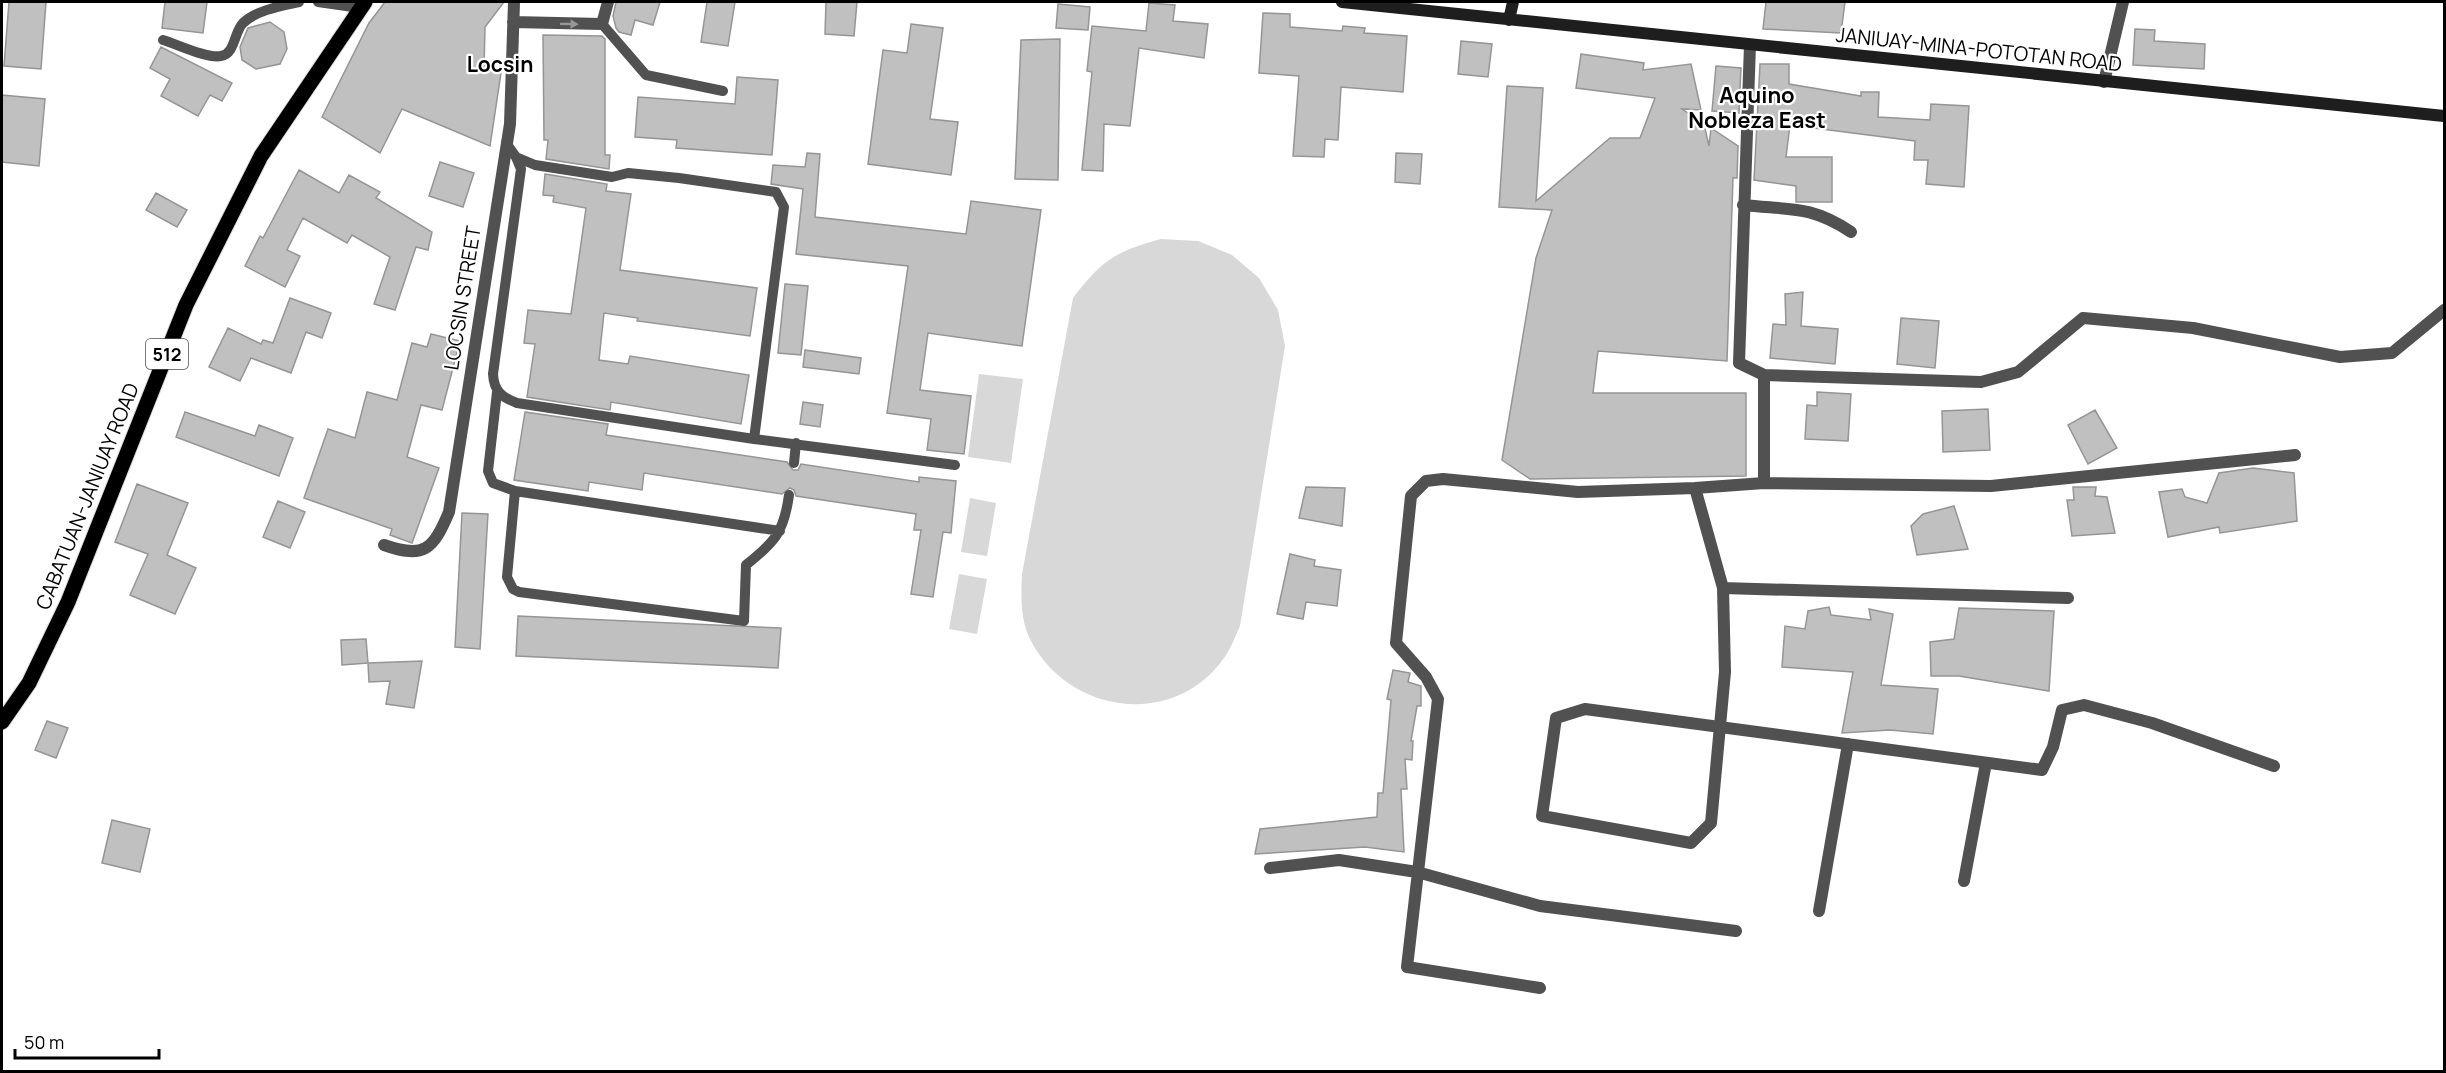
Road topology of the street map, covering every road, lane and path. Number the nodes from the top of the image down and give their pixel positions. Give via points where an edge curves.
1 (299, 2) edge
2 (319, 2) edge
3 (514, 2) edge
4 (608, 2) edge
5 (1342, 2) edge
6 (1513, 2) edge
7 (2123, 2) edge
8 (362, 5) edge
9 (1509, 20) junction
10 (513, 22) junction
11 (602, 24) junction
12 (163, 40) dead end
13 (1750, 45) junction
14 (2104, 82) junction
15 (723, 91) dead end
16 (2445, 117) edge
17 (507, 143) junction
18 (516, 157) junction
19 (1743, 205) junction
20 (1851, 232) dead end
21 (2445, 310) edge
22 (1764, 375) junction
23 (497, 392) junction
24 (754, 439) junction
25 (796, 443) junction
26 (2295, 455) dead end
27 (794, 463) dead end
28 (955, 465) dead end
29 (1764, 483) junction
30 (1695, 488) junction
31 (516, 491) junction
32 (789, 495) dead end
33 (780, 531) junction
34 (384, 545) dead end
35 (1723, 588) junction
36 (2068, 598) dead end
37 (2, 722) edge
38 (1720, 726) junction
39 (1848, 744) junction
40 (1986, 763) junction
41 (2274, 766) dead end
42 (1270, 868) dead end
43 (1417, 873) junction
44 (1964, 881) dead end
45 (1819, 911) dead end
46 (1736, 932) dead end
47 (1540, 988) dead end

1 - 12 lane via 248,19 223,56
2 - 8 lane
3 - 10 street, LOCSIN STREET
4 - 11 street
5 - 9 main road, JANIUAY-MINA-POTOTAN ROAD
6 - 9 main road
7 - 14 street
8 - 37 main road, CABATUAN-JANIUAY ROAD / 512 via 261,156 186,305 68,602 29,683
9 - 13 main road, JANIUAY-MINA-POTOTAN ROAD
10 -> 11 street
10 - 17 street, LOCSIN STREET
11 - 15 lane via 646,75
13 - 14 main road, JANIUAY-MINA-POTOTAN ROAD
13 - 19 street
14 - 16 main road, JANIUAY-MINA-POTOTAN ROAD
17 - 18 lane
17 - 34 street, LOCSIN STREET via 449,512 439,535 423,550 407,553
18 - 23 lane via 521,169 493,374
18 - 24 lane via 535,165 612,177 628,173 776,192 784,207
19 - 20 street via 1808,210
19 - 22 street via 1739,363
21 - 22 street via 2392,353 2340,357 2193,328 2083,318 2018,372 1981,382
22 - 29 street
23 - 24 lane via 517,404
23 - 31 lane via 488,471 493,483
24 - 25 lane
25 - 27 lane
25 - 28 lane
26 - 29 street via 1991,486
29 - 30 street
30 - 35 street
30 - 43 street via 1578,492 1443,479 1426,481 1411,496 1396,643 1426,677 1438,699
31 - 33 lane
31 - 33 lane via 507,577 519,592 744,621 746,565
32 - 33 lane
35 - 36 street
35 - 38 street via 1725,672
38 - 38 street via 1585,709 1556,718 1542,816 1691,843 1711,823
38 - 39 street
39 - 40 street
39 - 45 street
40 - 41 street via 2042,770 2053,747 2062,710 2084,705 2152,723
40 - 44 street
42 - 43 street via 1339,860
43 - 46 street via 1540,906
43 - 47 street via 1407,967

